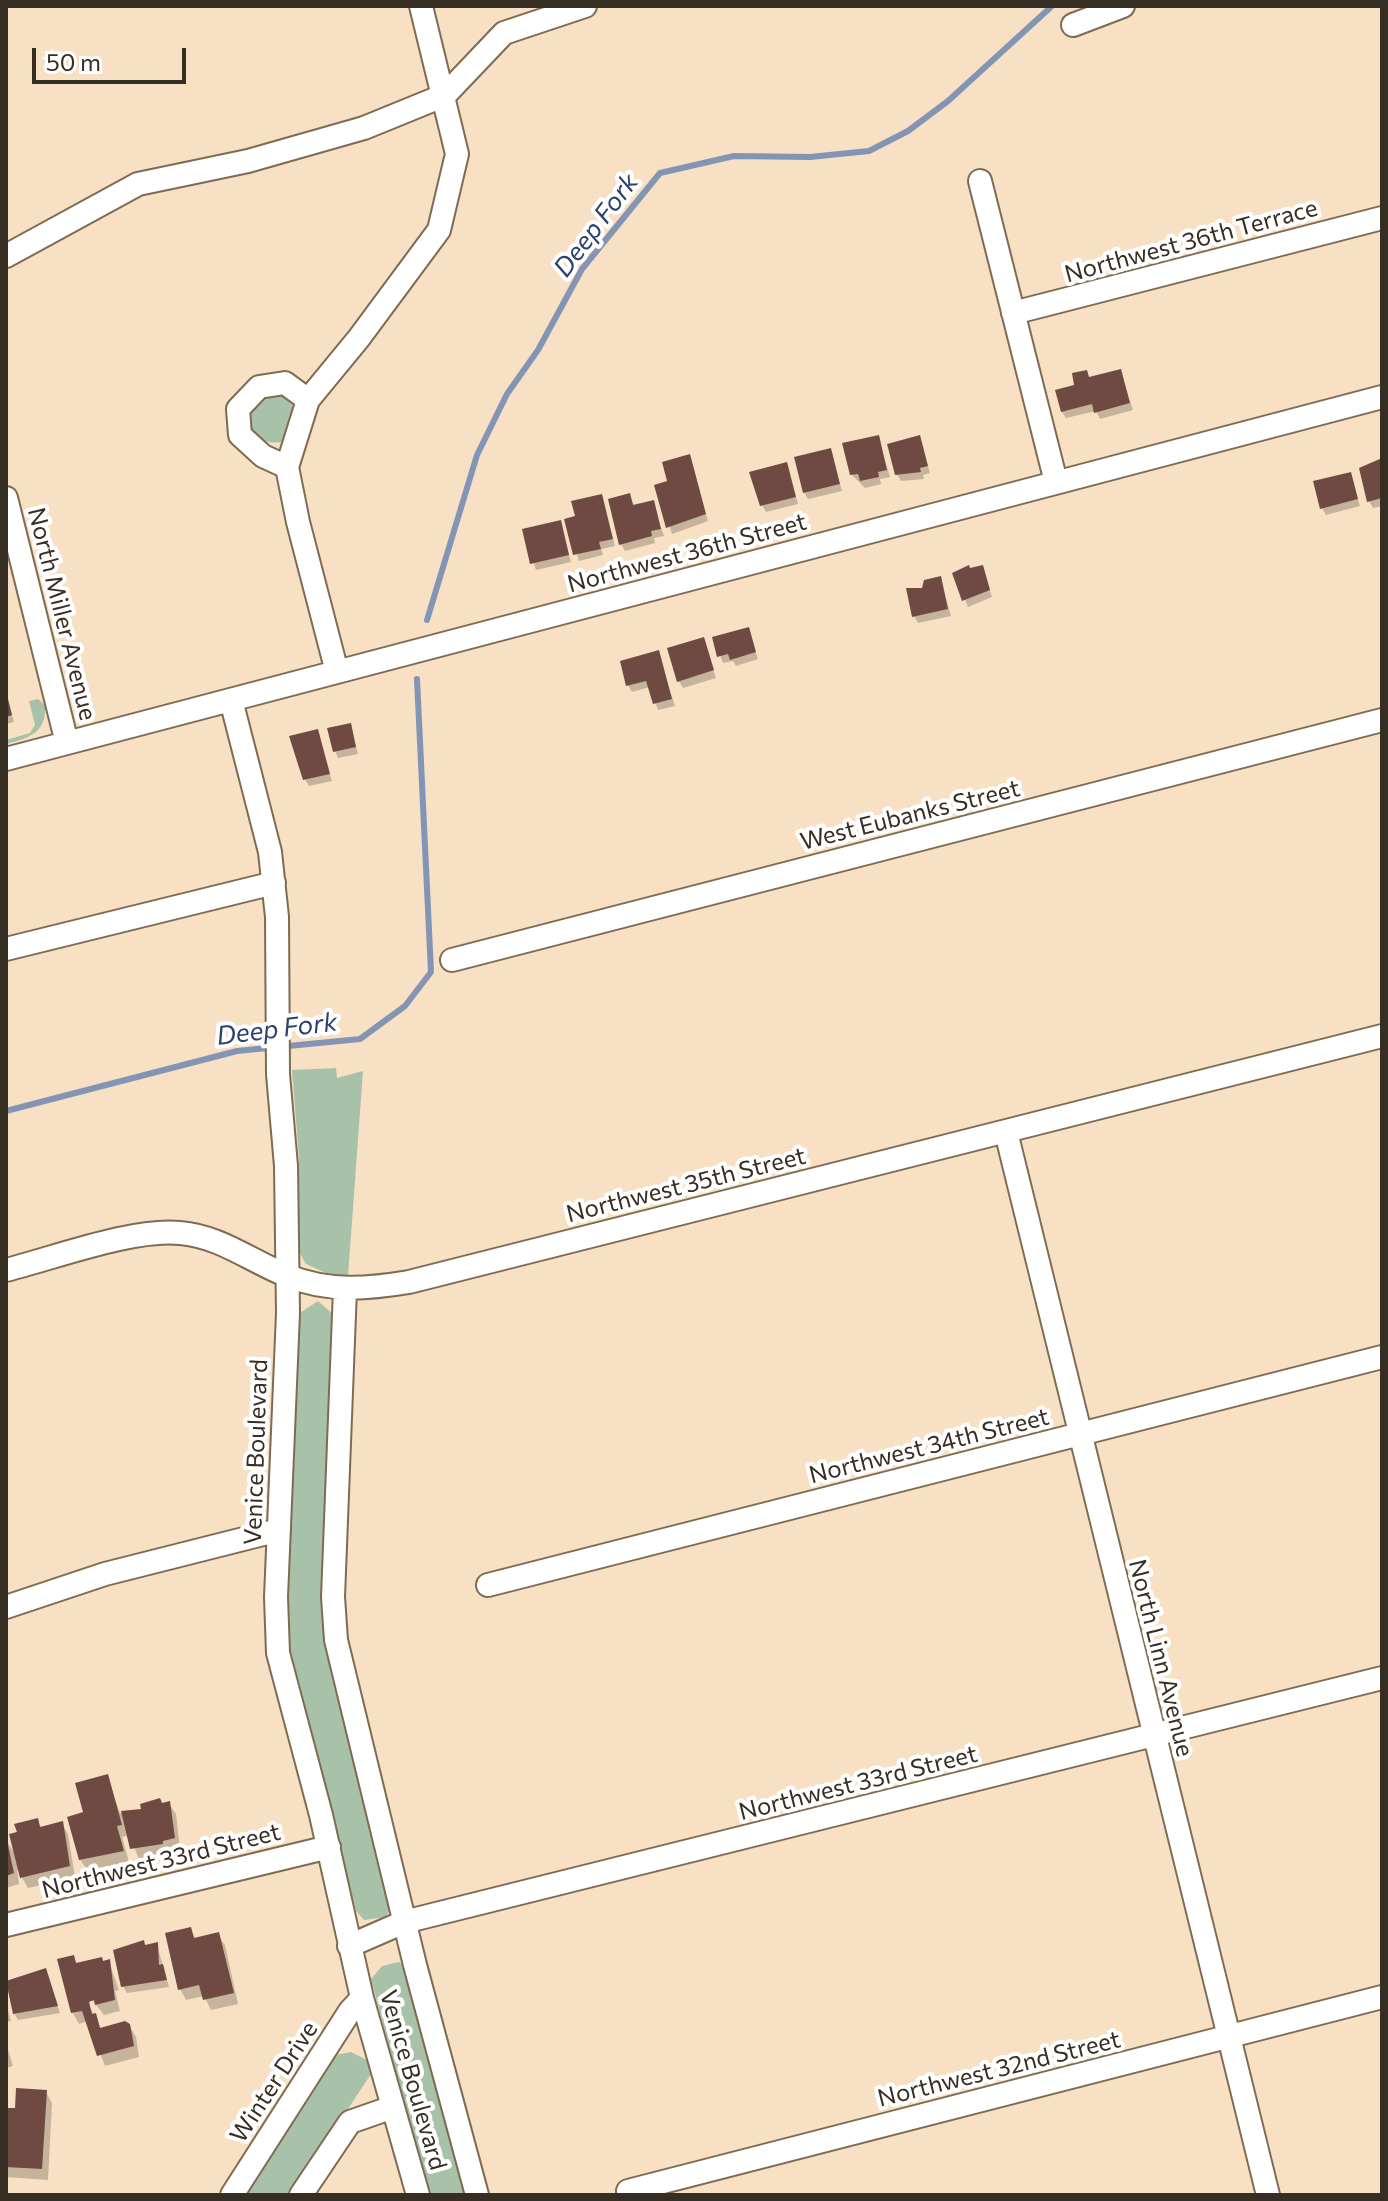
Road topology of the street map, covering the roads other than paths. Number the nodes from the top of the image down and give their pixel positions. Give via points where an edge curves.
1 (421, 6) edge
2 (585, 6) edge
3 (1123, 6) edge
4 (1073, 25) dead end
5 (445, 95) junction
6 (980, 181) dead end
7 (1382, 218) edge
8 (6, 256) edge
9 (1013, 313) junction
10 (1382, 397) edge
11 (308, 400) junction
12 (287, 467) junction
13 (1056, 482) junction
14 (6, 498) edge
15 (11, 546) edge
16 (337, 672) junction
17 (231, 700) junction
18 (1382, 720) edge
19 (67, 743) junction
20 (6, 759) edge
21 (274, 883) junction
22 (6, 949) edge
23 (452, 960) dead end
24 (1382, 1036) edge
25 (1006, 1132) junction
26 (6, 1270) edge
27 (288, 1276) junction
28 (345, 1289) junction
29 (1382, 1357) edge
30 (1080, 1434) junction
31 (279, 1530) junction
32 (488, 1585) dead end
33 (6, 1607) edge
34 (1382, 1678) edge
35 (1153, 1737) junction
36 (329, 1847) junction
37 (404, 1922) junction
38 (6, 1925) edge
39 (349, 1946) junction
40 (1382, 1997) edge
41 (362, 1998) junction
42 (1228, 2036) junction
43 (393, 2107) junction
44 (628, 2191) dead end
45 (232, 2195) edge
46 (301, 2195) edge
47 (418, 2195) edge
48 (477, 2195) edge
49 (1268, 2195) edge

1 - 5 street
2 - 5 street via 504,33
3 - 4 street
5 - 8 street via 364,128 248,161 138,184
5 - 11 street via 457,154 439,230
6 - 9 street
7 - 9 street, Northwest 36th Terrace
9 - 13 street
10 - 13 street, Northwest 36th Street
11 - 12 street
11 - 12 street via 285,383 259,387 238,409 240,435 263,456
12 - 16 street
13 - 16 street, Northwest 36th Street
14 - 15 street, North Miller Avenue
15 - 19 street, North Miller Avenue
16 - 17 street, Northwest 36th Street
17 - 19 street, Northwest 36th Street
17 - 21 street, Venice Boulevard
18 - 23 street, West Eubanks Street
19 - 20 street, Northwest 36th Street
21 - 22 street
21 - 27 street, Venice Boulevard
24 - 25 street, Northwest 35th Street
25 - 28 street, Northwest 35th Street via 409,1282
25 - 30 street, North Linn Avenue
26 - 27 street, Northwest 35th Street via 144,1235 178,1232 213,1239
27 - 28 street, Northwest 35th Street
27 - 31 street, Venice Boulevard
28 - 37 street, Venice Boulevard via 333,1597 336,1640
29 - 30 street, Northwest 34th Street
30 - 32 street, Northwest 34th Street
30 - 35 street, North Linn Avenue
31 - 33 street via 105,1574
31 - 36 street, Venice Boulevard via 278,1653
34 - 35 street, Northwest 33rd Street
35 - 37 street, Northwest 33rd Street
35 - 42 street, North Linn Avenue
36 - 38 street, Northwest 33rd Street
36 - 39 street, Venice Boulevard
37 - 39 street, Northwest 33rd Street
37 - 48 street, Venice Boulevard
39 - 41 street, Venice Boulevard
40 - 42 street, Northwest 32nd Street
41 - 43 street, Venice Boulevard
41 - 45 street, Winter Drive
42 - 44 street, Northwest 32nd Street
42 - 49 street, North Linn Avenue
43 - 46 street via 350,2122
43 - 47 street, Venice Boulevard

